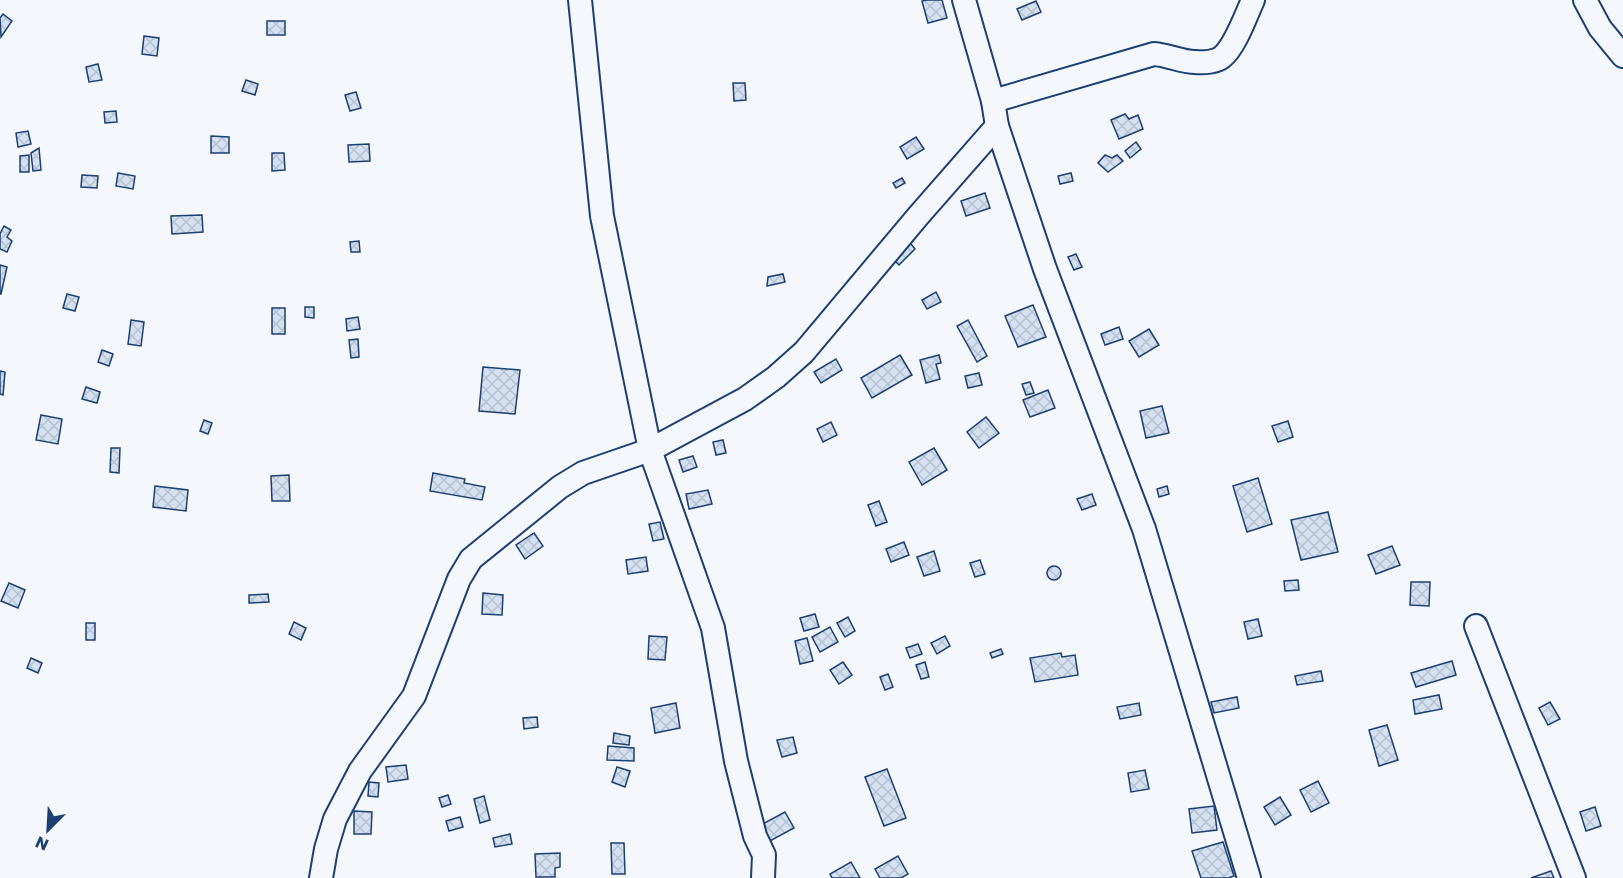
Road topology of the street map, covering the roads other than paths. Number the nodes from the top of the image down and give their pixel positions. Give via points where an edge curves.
1 (580, 0) edge
2 (964, 0) edge
3 (1253, 0) edge
4 (1585, 0) edge
5 (1623, 56) edge
6 (993, 101) junction
7 (997, 126) junction
8 (650, 450) junction
9 (1476, 626) dead end
10 (321, 878) edge
11 (763, 878) edge
12 (1249, 878) edge
13 (1574, 878) edge

1 - 8 street via 602,216
2 - 6 street
3 - 6 street via 1222,58 1193,63 1154,54
4 - 5 street via 1600,28
6 - 7 street
7 - 8 street via 804,352 745,399
7 - 12 street via 1045,269 1144,529
8 - 10 street via 583,473 560,487 471,559 459,579 414,696 360,771 335,819
8 - 11 street via 713,628 736,761 754,836 764,855
9 - 13 street

